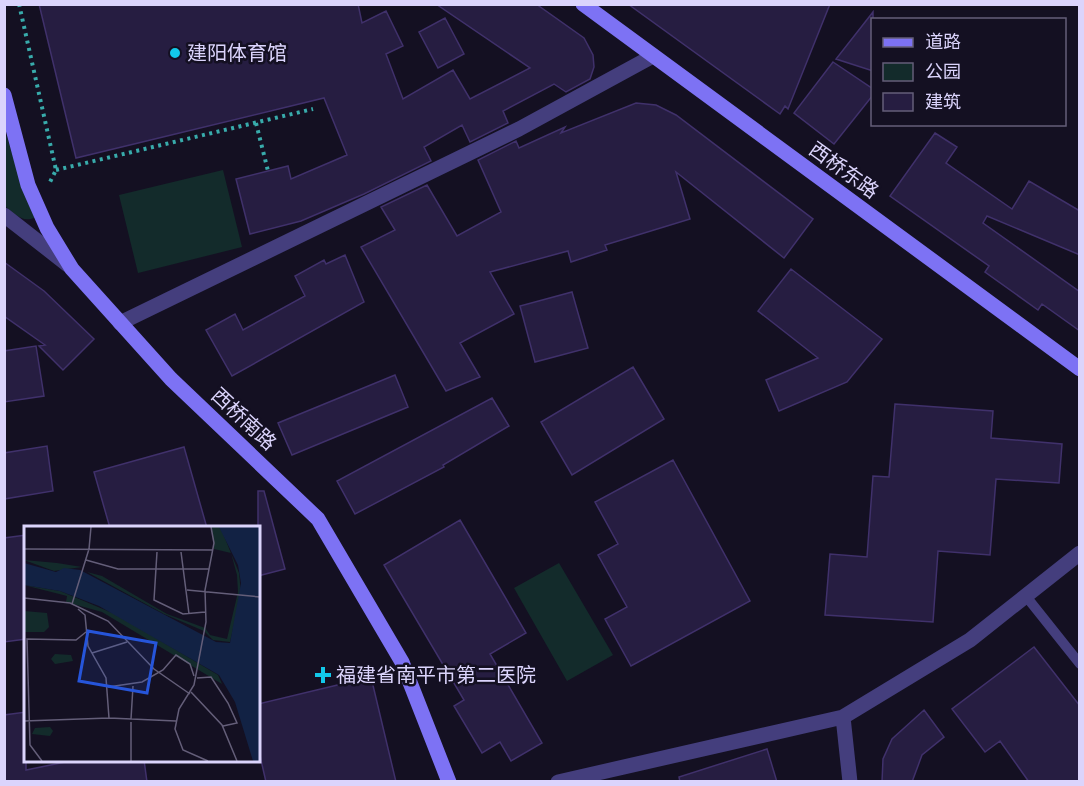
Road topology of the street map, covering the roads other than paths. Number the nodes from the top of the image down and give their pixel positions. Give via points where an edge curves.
1 (583, 4) edge
2 (653, 56) junction
3 (4, 95) edge
4 (4, 215) edge
5 (72, 269) junction
6 (120, 323) junction
7 (1080, 369) edge
8 (1080, 553) edge
9 (1025, 595) junction
10 (1080, 664) edge
11 (843, 717) junction
12 (449, 782) edge
13 (558, 782) edge
14 (850, 782) edge

1 - 2 main road, 西桥东路
2 - 6 street via 519,129
2 - 7 main road, 西桥东路
3 - 5 main road, 西桥南路 via 28,186 46,228
4 - 5 street
5 - 6 main road, 西桥南路
6 - 12 main road, 西桥南路 via 171,379 318,519 402,662
8 - 9 street
9 - 10 lane
9 - 11 street via 970,640
11 - 13 street
11 - 14 street

